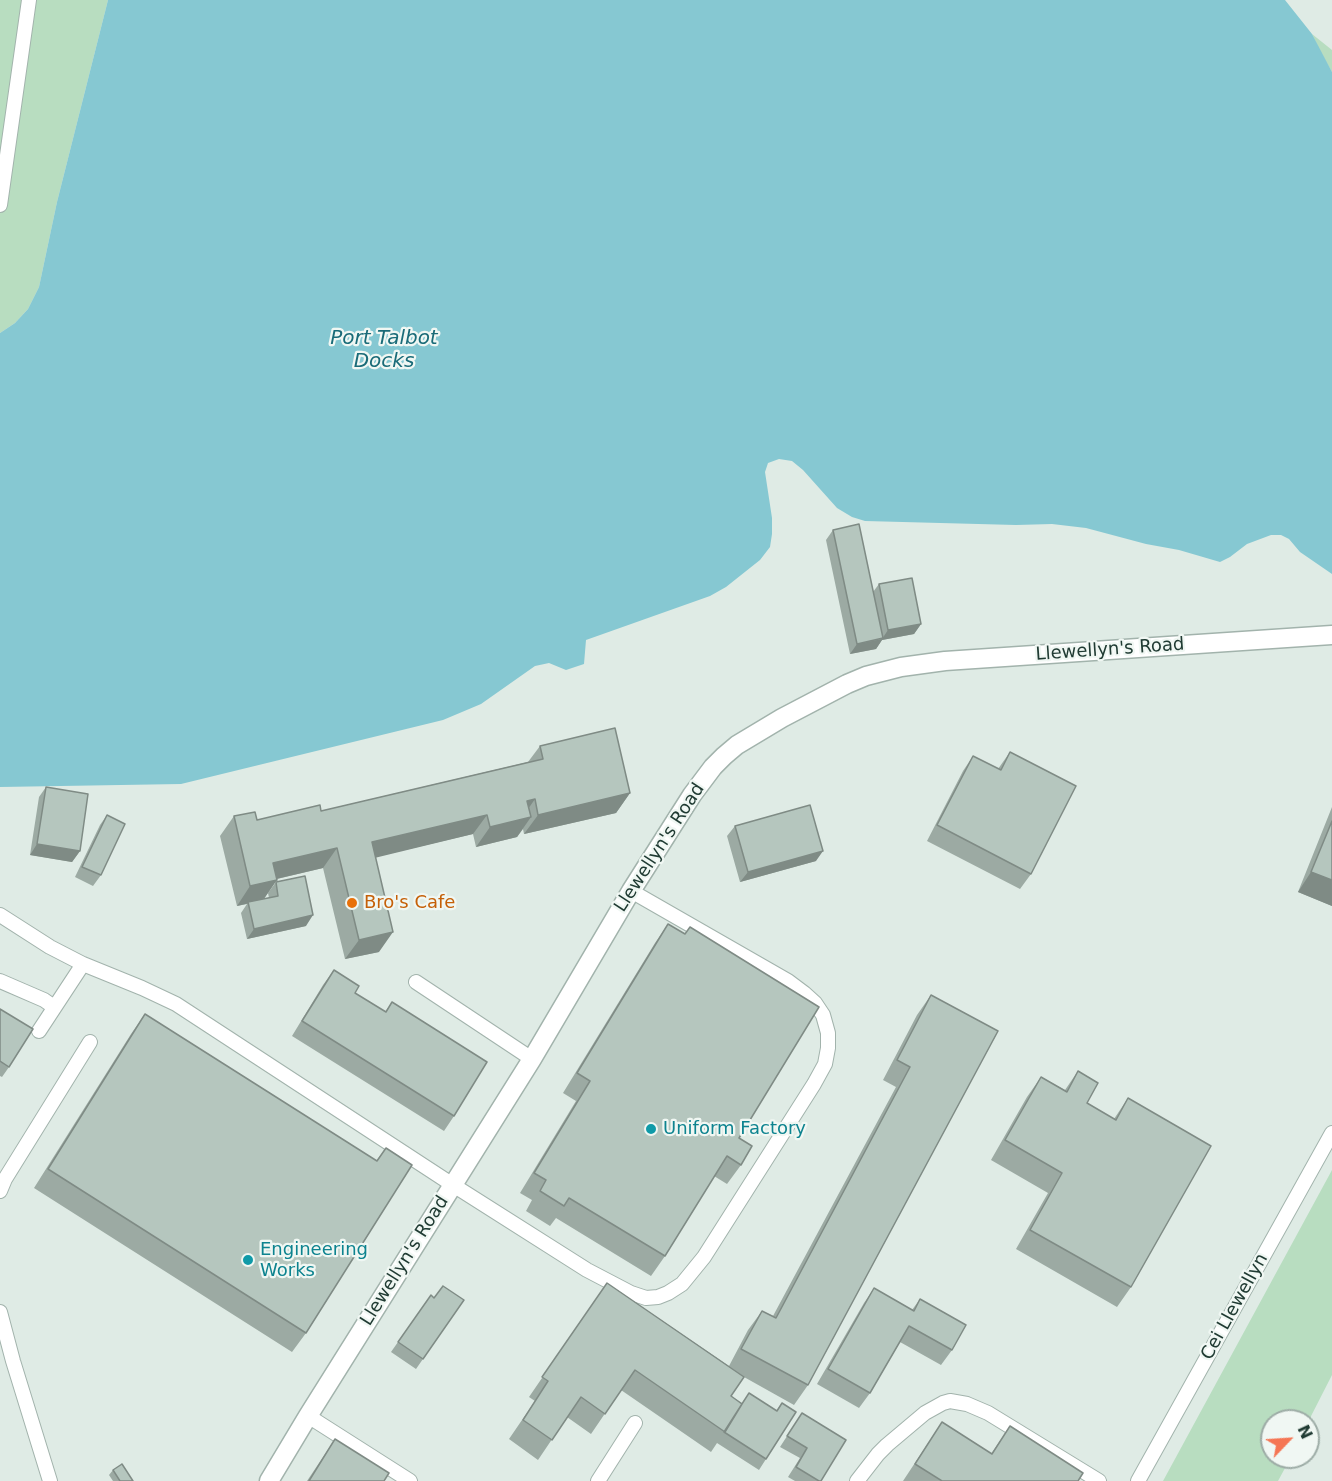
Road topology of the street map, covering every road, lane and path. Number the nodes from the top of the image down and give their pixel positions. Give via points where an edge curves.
1 (29, 0) edge
2 (0, 205) edge
3 (1332, 635) edge
4 (631, 891) junction
5 (0, 915) edge
6 (83, 964) junction
7 (0, 981) edge
8 (416, 982) dead end
9 (54, 1007) junction
10 (39, 1031) dead end
11 (90, 1042) dead end
12 (532, 1059) junction
13 (1332, 1133) edge
14 (453, 1185) junction
15 (0, 1191) edge
16 (0, 1312) edge
17 (308, 1416) junction
18 (635, 1423) dead end
19 (50, 1481) edge
20 (269, 1481) edge
21 (410, 1481) edge
22 (598, 1481) edge
23 (857, 1481) edge
24 (1099, 1481) edge
25 (1138, 1481) edge

1 - 2 lane
3 - 4 street, Llewellyn's Road via 945,661 866,676 782,718 724,756 692,795
4 - 12 street, Llewellyn's Road
4 - 14 lane via 788,981 815,1003 823,1015 828,1048 825,1064 814,1084 704,1257 682,1284 658,1297 631,1293 587,1270
5 - 6 lane
6 - 9 lane
6 - 14 lane via 176,1004
7 - 9 lane
8 - 12 lane
9 - 10 lane
11 - 15 lane
12 - 14 street, Llewellyn's Road
13 - 25 lane, Cei Llewellyn
14 - 17 street, Llewellyn's Road
16 - 19 lane
17 - 20 street, Llewellyn's Road
17 - 21 lane
18 - 22 lane
23 - 24 lane via 887,1445 925,1413 950,1401 988,1413

